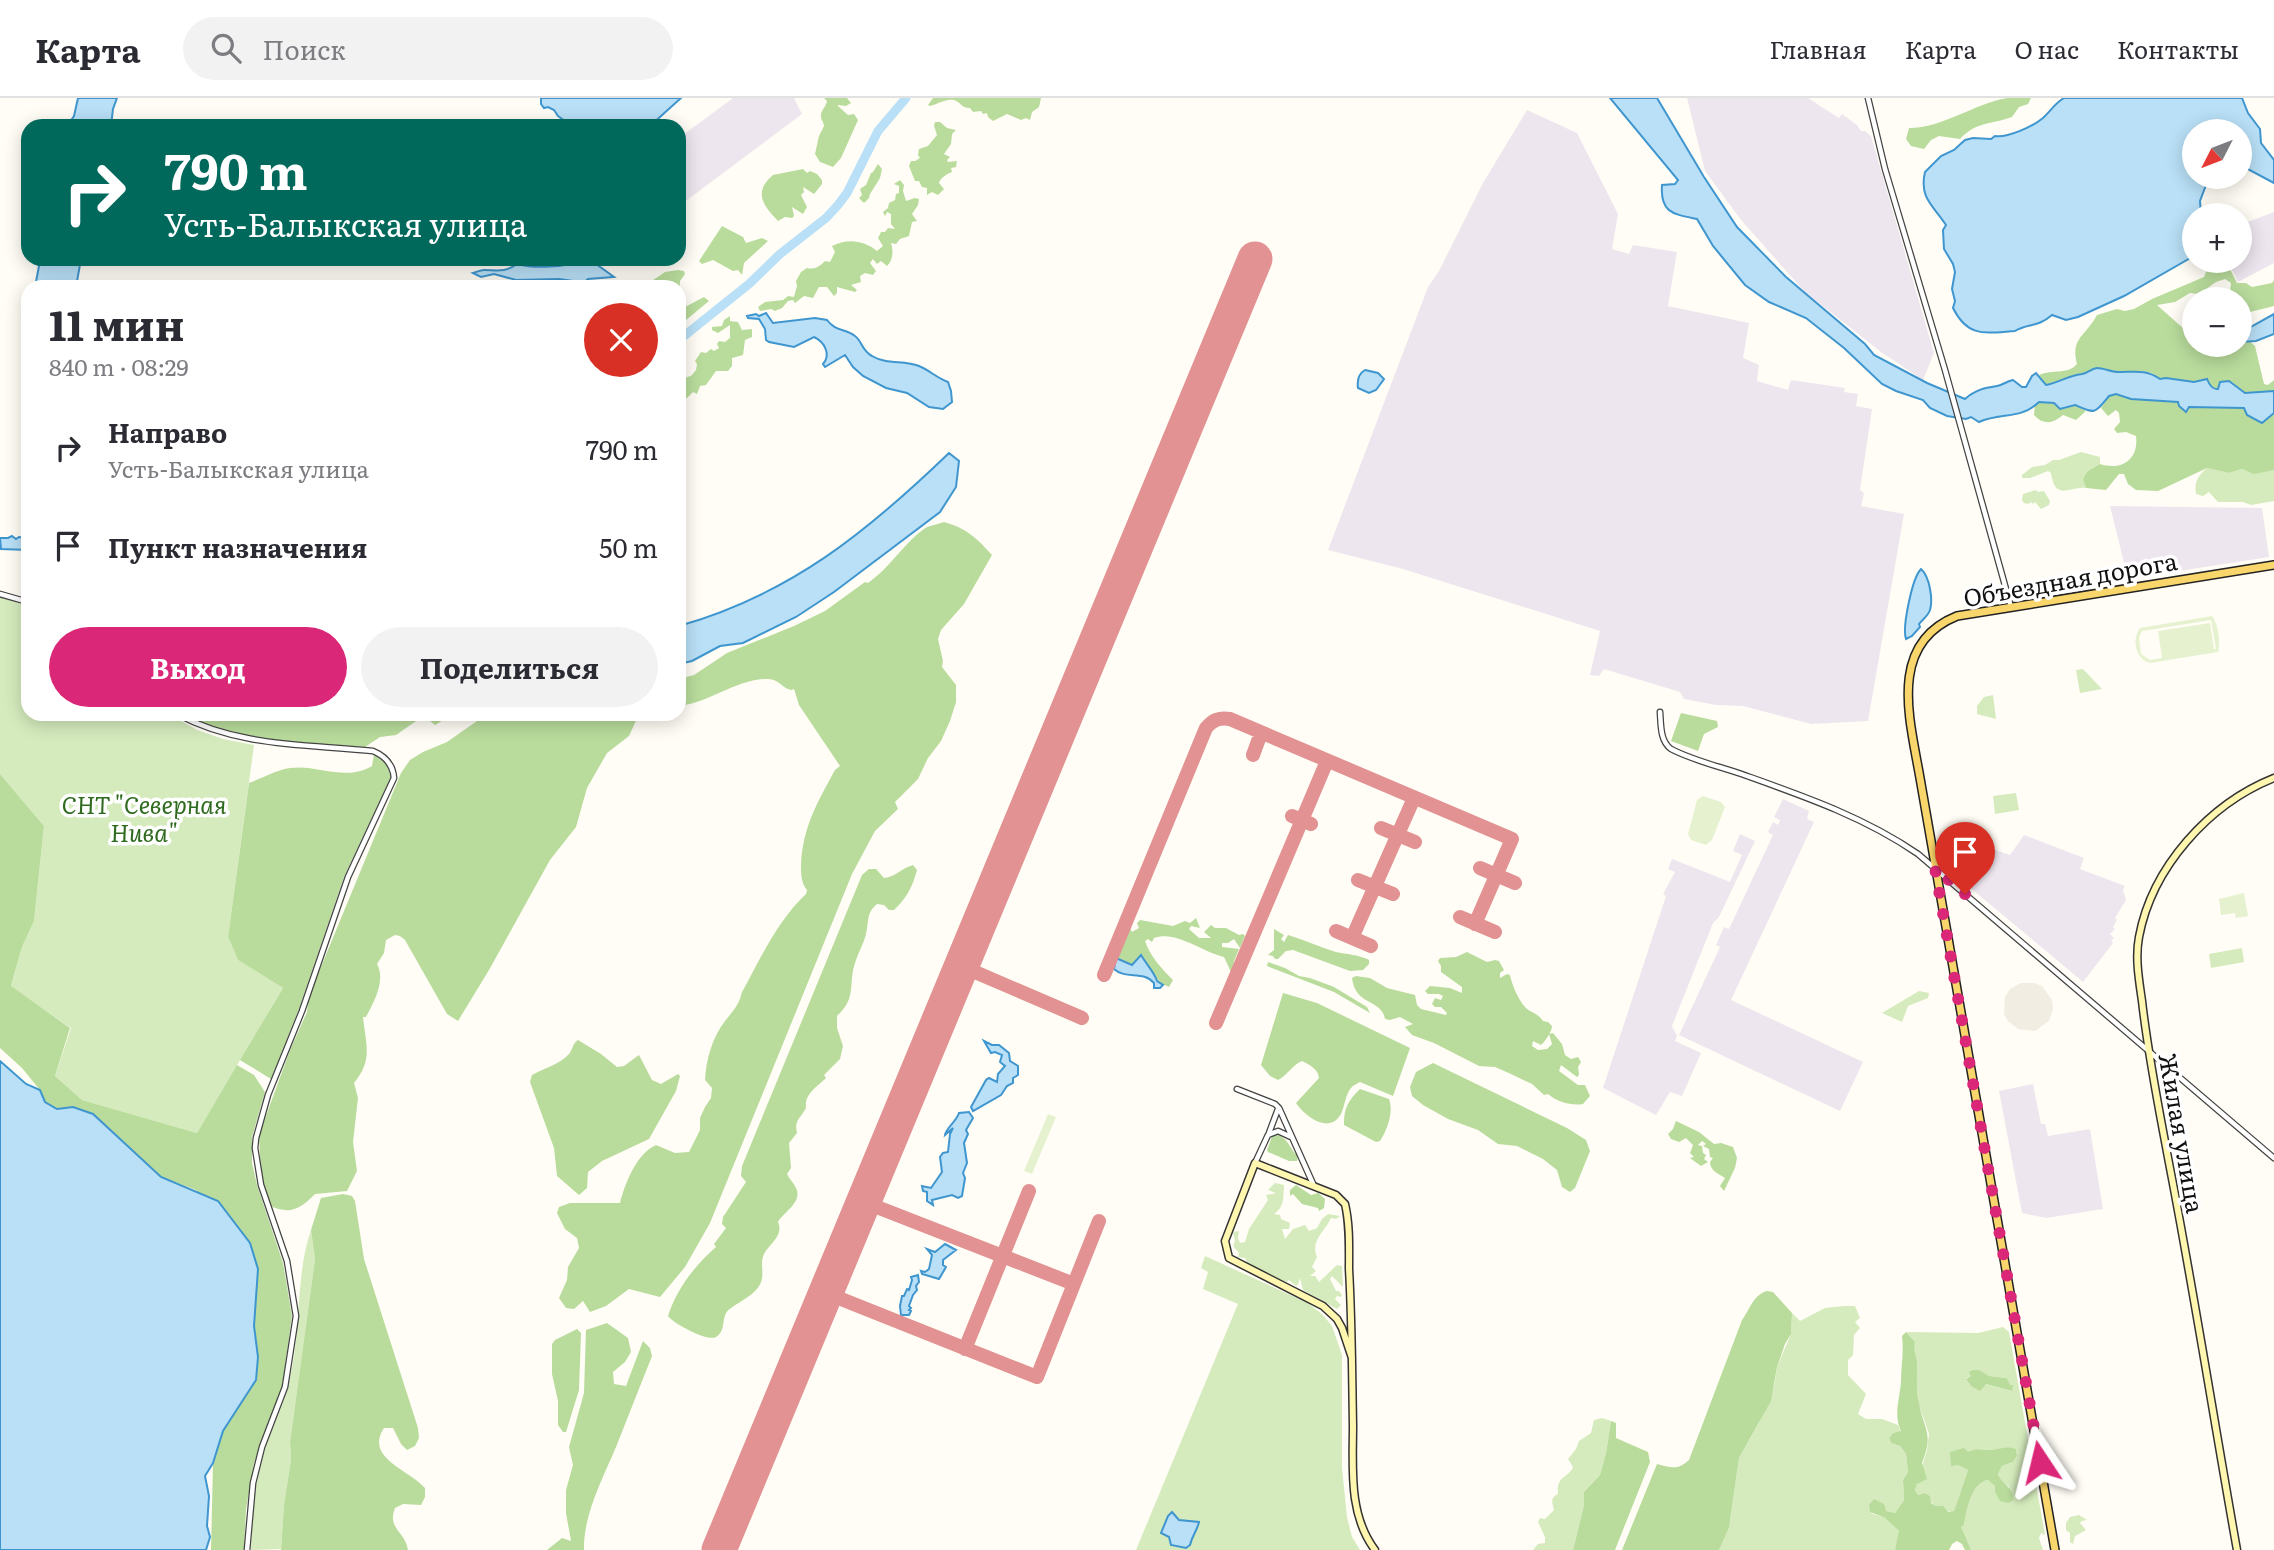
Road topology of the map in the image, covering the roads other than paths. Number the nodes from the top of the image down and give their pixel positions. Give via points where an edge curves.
1 (1868, 98) edge
2 (2274, 565) edge
3 (0, 594) edge
4 (21, 600) edge
5 (2011, 607) junction
6 (1660, 712) dead end
7 (190, 721) edge
8 (2274, 778) edge
9 (1935, 868) junction
10 (2148, 1049) junction
11 (1237, 1089) dead end
12 (1279, 1108) junction
13 (1268, 1135) junction
14 (1293, 1140) junction
15 (2274, 1158) edge
16 (1255, 1163) junction
17 (1314, 1187) junction
18 (1351, 1314) junction
19 (1337, 1319) junction
20 (1352, 1358) junction
21 (247, 1550) edge
22 (1374, 1550) edge
23 (2055, 1550) edge
24 (2237, 1550) edge

1 - 5 street
2 - 5 main road, Объездная дорога
3 - 4 street
5 - 9 main road, Объездная дорога via 1942,623 1924,640 1910,669 1908,701
6 - 9 street via 1664,744 1671,749 1854,818 1903,844
7 - 21 street via 254,740 373,751 394,771 348,877 256,1138 261,1185 287,1261 296,1316 285,1387 253,1483
8 - 10 main road, Жилая улица via 2235,797 2198,828 2174,859 2149,906 2137,954
9 - 10 street
9 - 23 main road, Объездная дорога
10 - 15 street
10 - 24 main road, Жилая улица
11 - 12 street
12 - 13 street
12 - 14 street
13 - 14 street via 1283,1132
13 - 16 street
14 - 17 street
16 - 17 main road
16 - 19 main road via 1225,1241 1229,1258 1311,1299
17 - 18 main road via 1336,1195 1345,1204
18 - 19 main road
18 - 20 main road
19 - 20 main road
20 - 22 main road via 1355,1498 1361,1526

